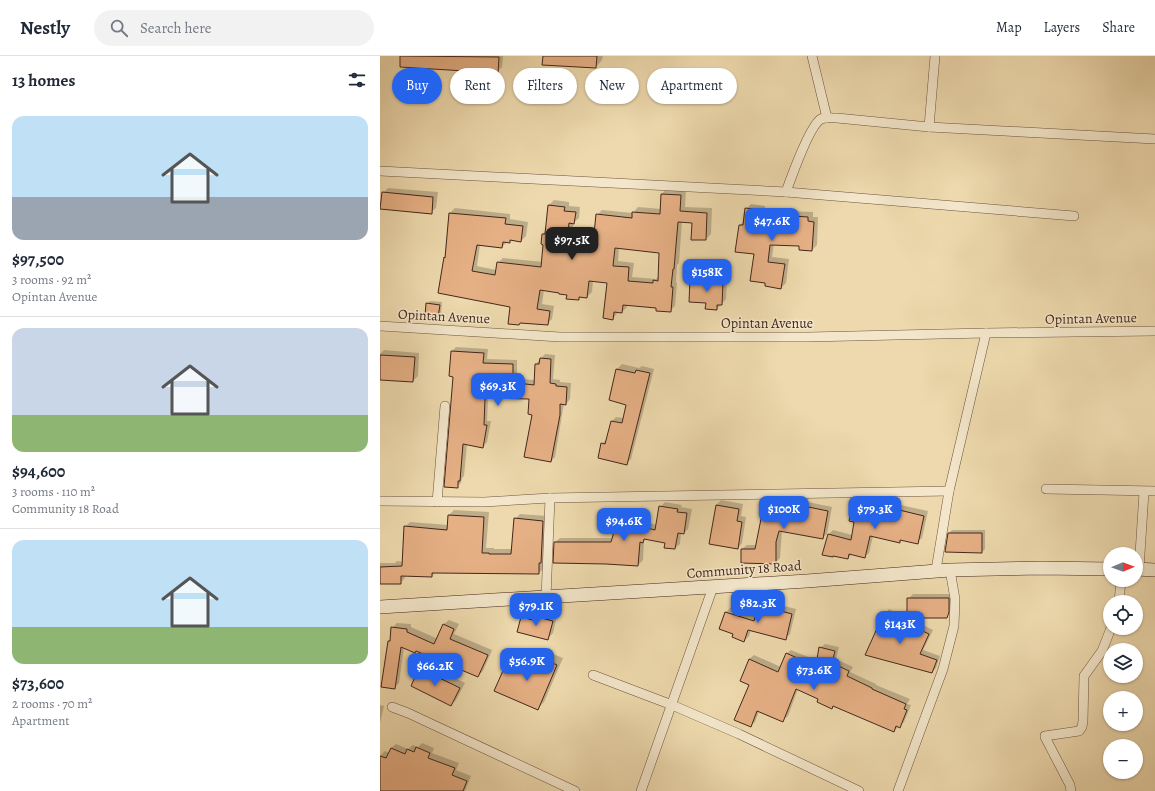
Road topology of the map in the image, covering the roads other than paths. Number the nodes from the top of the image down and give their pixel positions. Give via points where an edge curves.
1 (812, 56) edge
2 (935, 56) edge
3 (827, 118) junction
4 (929, 127) junction
5 (1155, 139) edge
6 (380, 171) edge
7 (786, 192) junction
8 (1074, 216) dead end
9 (380, 326) edge
10 (1155, 331) edge
11 (986, 333) junction
12 (445, 406) dead end
13 (1046, 489) dead end
14 (949, 491) junction
15 (1155, 491) edge
16 (1144, 492) junction
17 (550, 498) junction
18 (380, 501) edge
19 (437, 502) junction
20 (1139, 547) edge
21 (1103, 569) edge
22 (936, 570) junction
23 (950, 570) junction
24 (1143, 570) edge
25 (1155, 570) edge
26 (713, 587) junction
27 (546, 598) junction
28 (380, 607) edge
29 (1108, 635) edge
30 (593, 675) dead end
31 (672, 706) junction
32 (392, 707) dead end
33 (575, 791) edge
34 (641, 791) edge
35 (859, 791) edge
36 (898, 791) edge
37 (1071, 791) edge

1 - 3 street
2 - 4 street
3 - 4 street
3 - 7 street via 815,125
4 - 5 street
6 - 7 street
7 - 8 street
9 - 11 street, Opintan Avenue via 568,337 808,337
10 - 11 street, Opintan Avenue
11 - 14 street
12 - 19 street
13 - 16 street
14 - 17 street
14 - 22 street
15 - 16 street
16 - 20 street
17 - 19 street
17 - 27 street
18 - 19 street
21 - 23 main road, Community 18 Road
22 - 23 main road, Community 18 Road
22 - 26 main road, Community 18 Road
23 - 36 street via 955,599 954,626 943,669
24 - 25 main road
26 - 27 main road, Community 18 Road
26 - 31 street
27 - 28 main road, Community 18 Road
29 - 37 street via 1102,651 1084,676 1081,729 1045,736
30 - 31 street
31 - 34 street
31 - 35 street via 739,734
32 - 33 street

